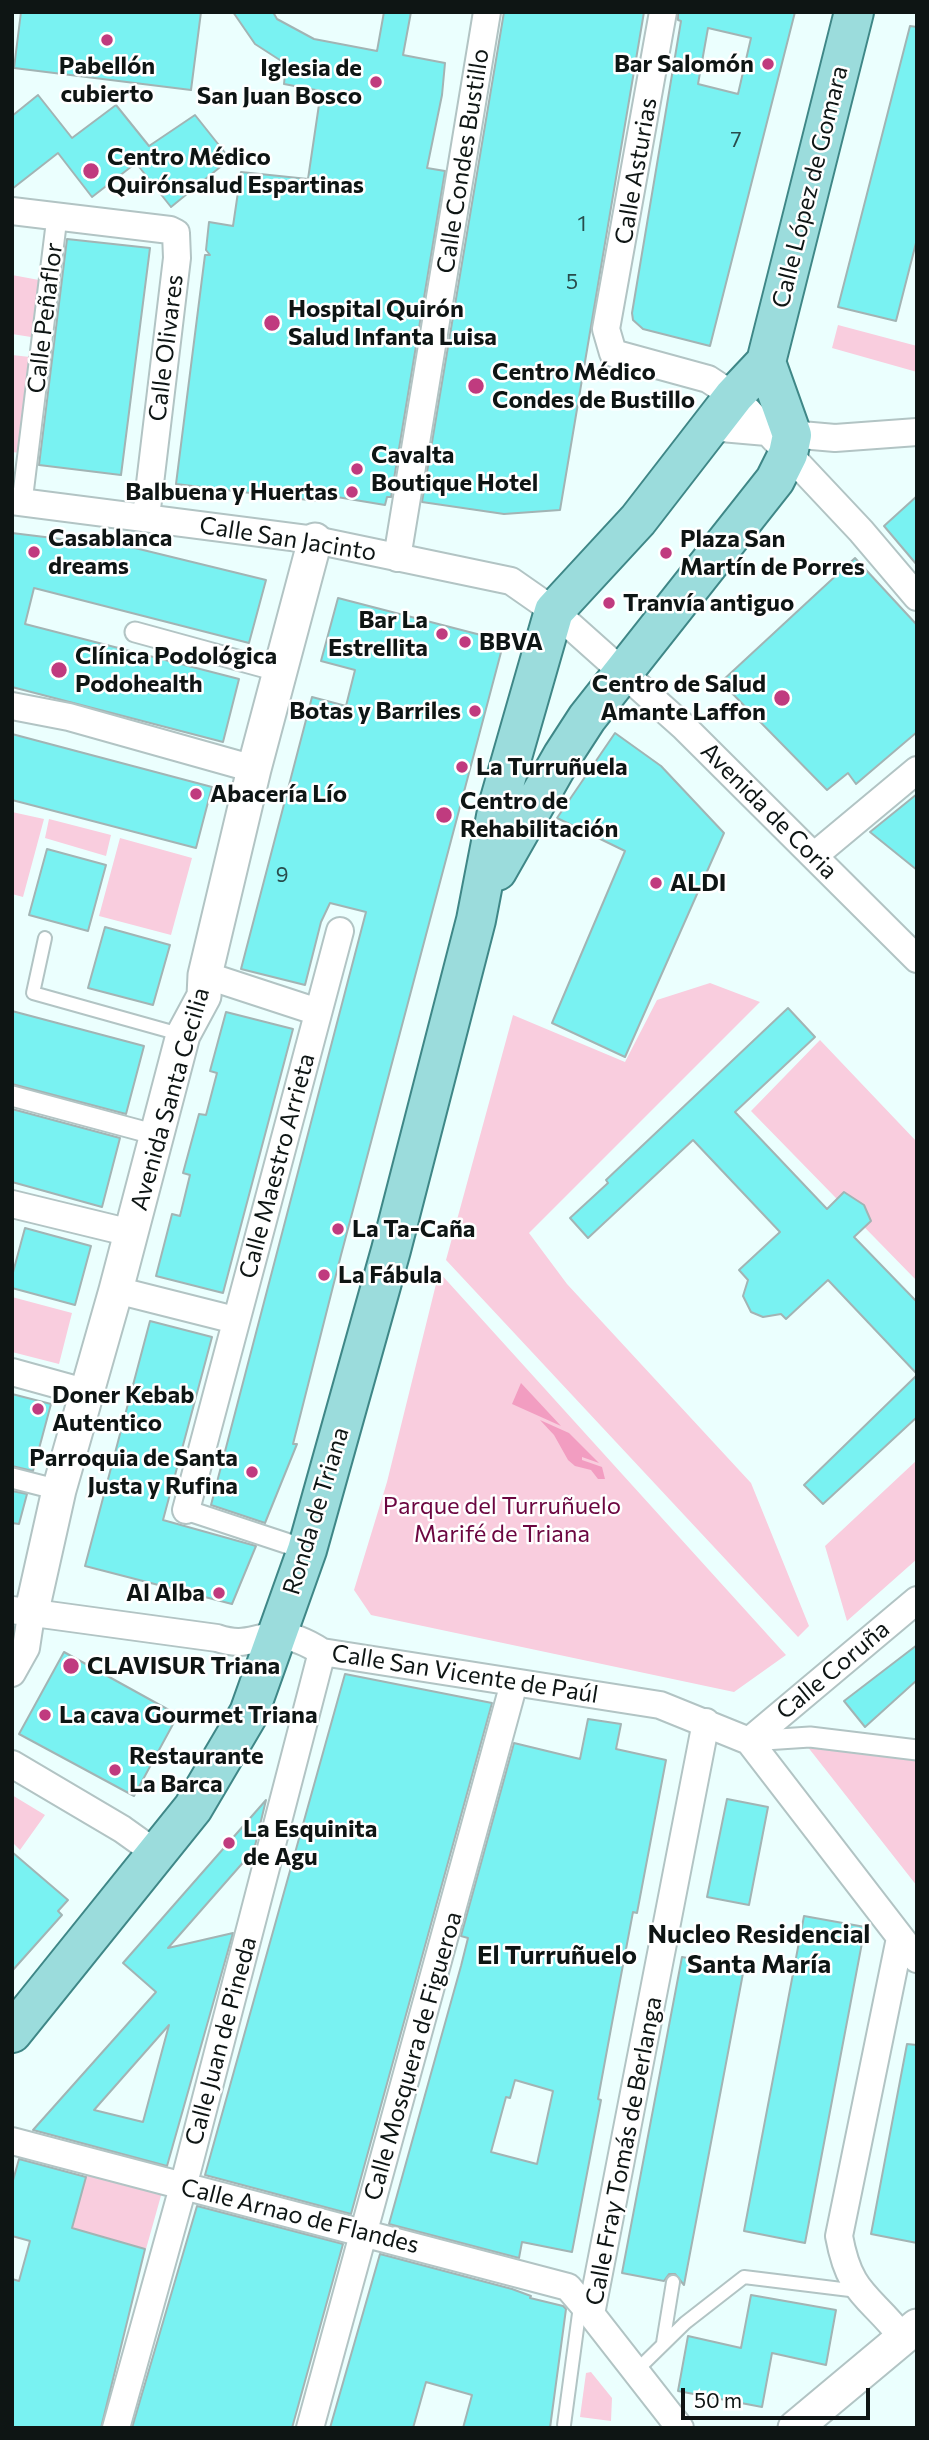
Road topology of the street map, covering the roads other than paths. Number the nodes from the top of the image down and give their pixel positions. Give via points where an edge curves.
1 (488, 12) edge
2 (663, 12) edge
3 (854, 12) edge
4 (12, 211) edge
5 (57, 217) junction
6 (766, 362) junction
7 (734, 396) junction
8 (710, 427) junction
9 (917, 432) edge
10 (783, 441) junction
11 (17, 501) edge
12 (146, 517) junction
13 (315, 540) junction
14 (397, 558) junction
15 (917, 597) edge
16 (557, 614) junction
17 (135, 632) dead end
18 (623, 671) junction
19 (281, 672) junction
20 (12, 706) edge
21 (254, 769) junction
22 (917, 770) edge
23 (815, 855) junction
24 (503, 856) junction
25 (476, 920) junction
26 (340, 930) dead end
27 (46, 938) dead end
28 (917, 959) edge
29 (205, 975) junction
30 (318, 1012) junction
31 (183, 1035) junction
32 (12, 1096) edge
33 (157, 1135) junction
34 (12, 1203) edge
35 (131, 1234) junction
36 (116, 1290) junction
37 (235, 1320) junction
38 (12, 1372) edge
39 (88, 1393) junction
40 (12, 1478) edge
41 (59, 1490) junction
42 (186, 1510) joint
43 (307, 1550) junction
44 (917, 1600) edge
45 (21, 1613) edge
46 (277, 1636) junction
47 (323, 1652) junction
48 (12, 1674) edge
49 (514, 1683) junction
50 (706, 1722) junction
51 (749, 1741) junction
52 (917, 1750) edge
53 (12, 1764) edge
54 (157, 1854) junction
55 (901, 1938) junction
56 (917, 1959) edge
57 (12, 2033) edge
58 (12, 2141) edge
59 (183, 2187) junction
60 (363, 2235) junction
61 (673, 2282) dead end
62 (858, 2291) junction
63 (586, 2308) junction
64 (910, 2332) edge
65 (663, 2343) junction
66 (636, 2371) junction
67 (564, 2425) dead end
68 (116, 2428) edge
69 (310, 2428) edge
70 (680, 2428) edge
71 (794, 2428) edge

1 - 14 street, Calle Condes Bustillo
2 - 7 street, Calle Asturias via 606,330 613,353 708,379
3 - 6 main road, Calle López de Gomara
4 - 5 street, Calle Olivares
5 - 11 street, Calle Peñaflor
5 - 12 street, Calle Olivares via 176,233
6 - 7 main road
6 - 10 main road
7 - 8 main road
7 - 10 street
8 - 10 street
8 - 16 main road
9 - 10 street
10 - 15 street
10 - 18 main road via 763,497
11 - 12 street, Calle San Jacinto
12 - 13 street, Calle San Jacinto
13 - 14 street, Calle San Jacinto
13 - 19 street, Avenida Santa Cecilia
14 - 16 street, Calle San Jacinto via 511,581
16 - 18 street, Avenida de Coria
16 - 24 street, Ronda de Triana via 554,677
16 - 25 main road, Ronda de Triana via 498,806
17 - 19 street
18 - 23 street, Avenida de Coria
18 - 24 main road, Ronda de Triana via 562,755
19 - 21 street, Avenida Santa Cecilia
20 - 21 street via 69,717
21 - 29 street, Avenida Santa Cecilia
22 - 23 street
23 - 28 street, Avenida de Coria
24 - 25 main road, Ronda de Triana
25 - 43 main road, Ronda de Triana
26 - 30 street, Calle Maestro Arrieta
27 - 31 lane via 33,993
29 - 30 street
29 - 31 street, Avenida Santa Cecilia via 204,996
30 - 37 street, Calle Maestro Arrieta
31 - 33 street, Avenida Santa Cecilia
32 - 33 street
33 - 35 street, Avenida Santa Cecilia
34 - 35 street
35 - 36 street, Avenida Santa Cecilia
36 - 37 street
36 - 39 street, Avenida Santa Cecilia
37 - 42 street, Calle Maestro Arrieta
38 - 39 street
39 - 41 street, Avenida Santa Cecilia
40 - 41 street
41 - 45 street, Avenida Santa Cecilia
42 - 43 street
43 - 46 main road, Ronda de Triana
44 - 51 street, Calle Coruña
45 - 46 street, Calle San Vicente de Paúl via 217,1638 233,1644
45 - 48 street via 26,1648
46 - 47 street, Calle San Vicente de Paúl via 307,1642
46 - 54 main road, Ronda de Triana via 249,1713 193,1808
47 - 49 street, Calle San Vicente de Paúl
47 - 59 street, Calle Juan de Pineda
49 - 50 street, Calle San Vicente de Paúl via 660,1705
49 - 60 street, Calle Mosquera de Figueroa
50 - 51 street, Calle San Vicente de Paúl
50 - 63 street, Calle Fray Tomás de Berlanga
51 - 52 street via 810,1737
51 - 55 street
53 - 54 street
54 - 57 main road, Ronda de Triana
55 - 56 street
55 - 62 street via 839,2236 845,2267
58 - 59 street, Calle Arnao de Flandes
59 - 60 street, Calle Arnao de Flandes
59 - 68 street, Calle Juan de Pineda
60 - 63 street, Calle Arnao de Flandes via 568,2287
60 - 69 street, Calle Mosquera de Figueroa
61 - 65 lane
62 - 64 street
62 - 65 lane via 744,2277
63 - 66 street, Calle Fray Tomás de Berlanga
63 - 67 lane
64 - 71 street
65 - 66 lane
66 - 70 street, Calle Fray Tomás de Berlanga

